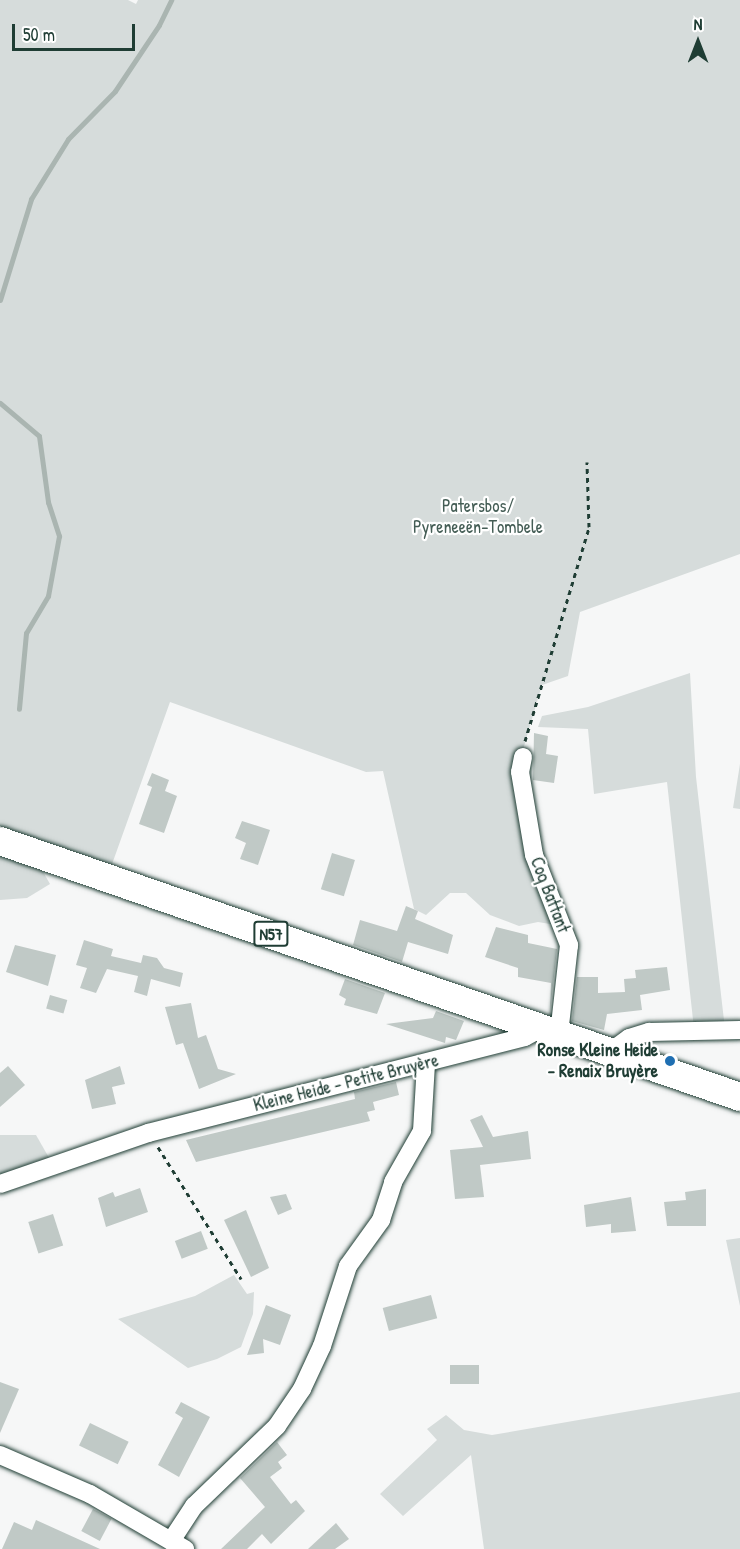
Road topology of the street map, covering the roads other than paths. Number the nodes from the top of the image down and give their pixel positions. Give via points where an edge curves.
1 (523, 757) road end
2 (0, 841) edge
3 (740, 1030) edge
4 (550, 1031) junction
5 (610, 1052) junction
6 (426, 1063) junction
7 (740, 1097) edge
8 (0, 1184) edge
9 (0, 1455) edge
10 (178, 1545) edge

1 - 4 street, Coq Battant via 520,778 534,855 569,945
2 - 4 main road, N57
3 - 5 street via 649,1032 629,1038
4 - 5 main road, N57
4 - 6 street, Kleine Heide - Petite Bruyère
5 - 7 main road, N57
6 - 8 street, Kleine Heide - Petite Bruyère via 148,1133
6 - 10 street via 422,1131 393,1182 381,1220 348,1266 322,1346 302,1389 261,1443 194,1506
9 - 10 street via 90,1494

